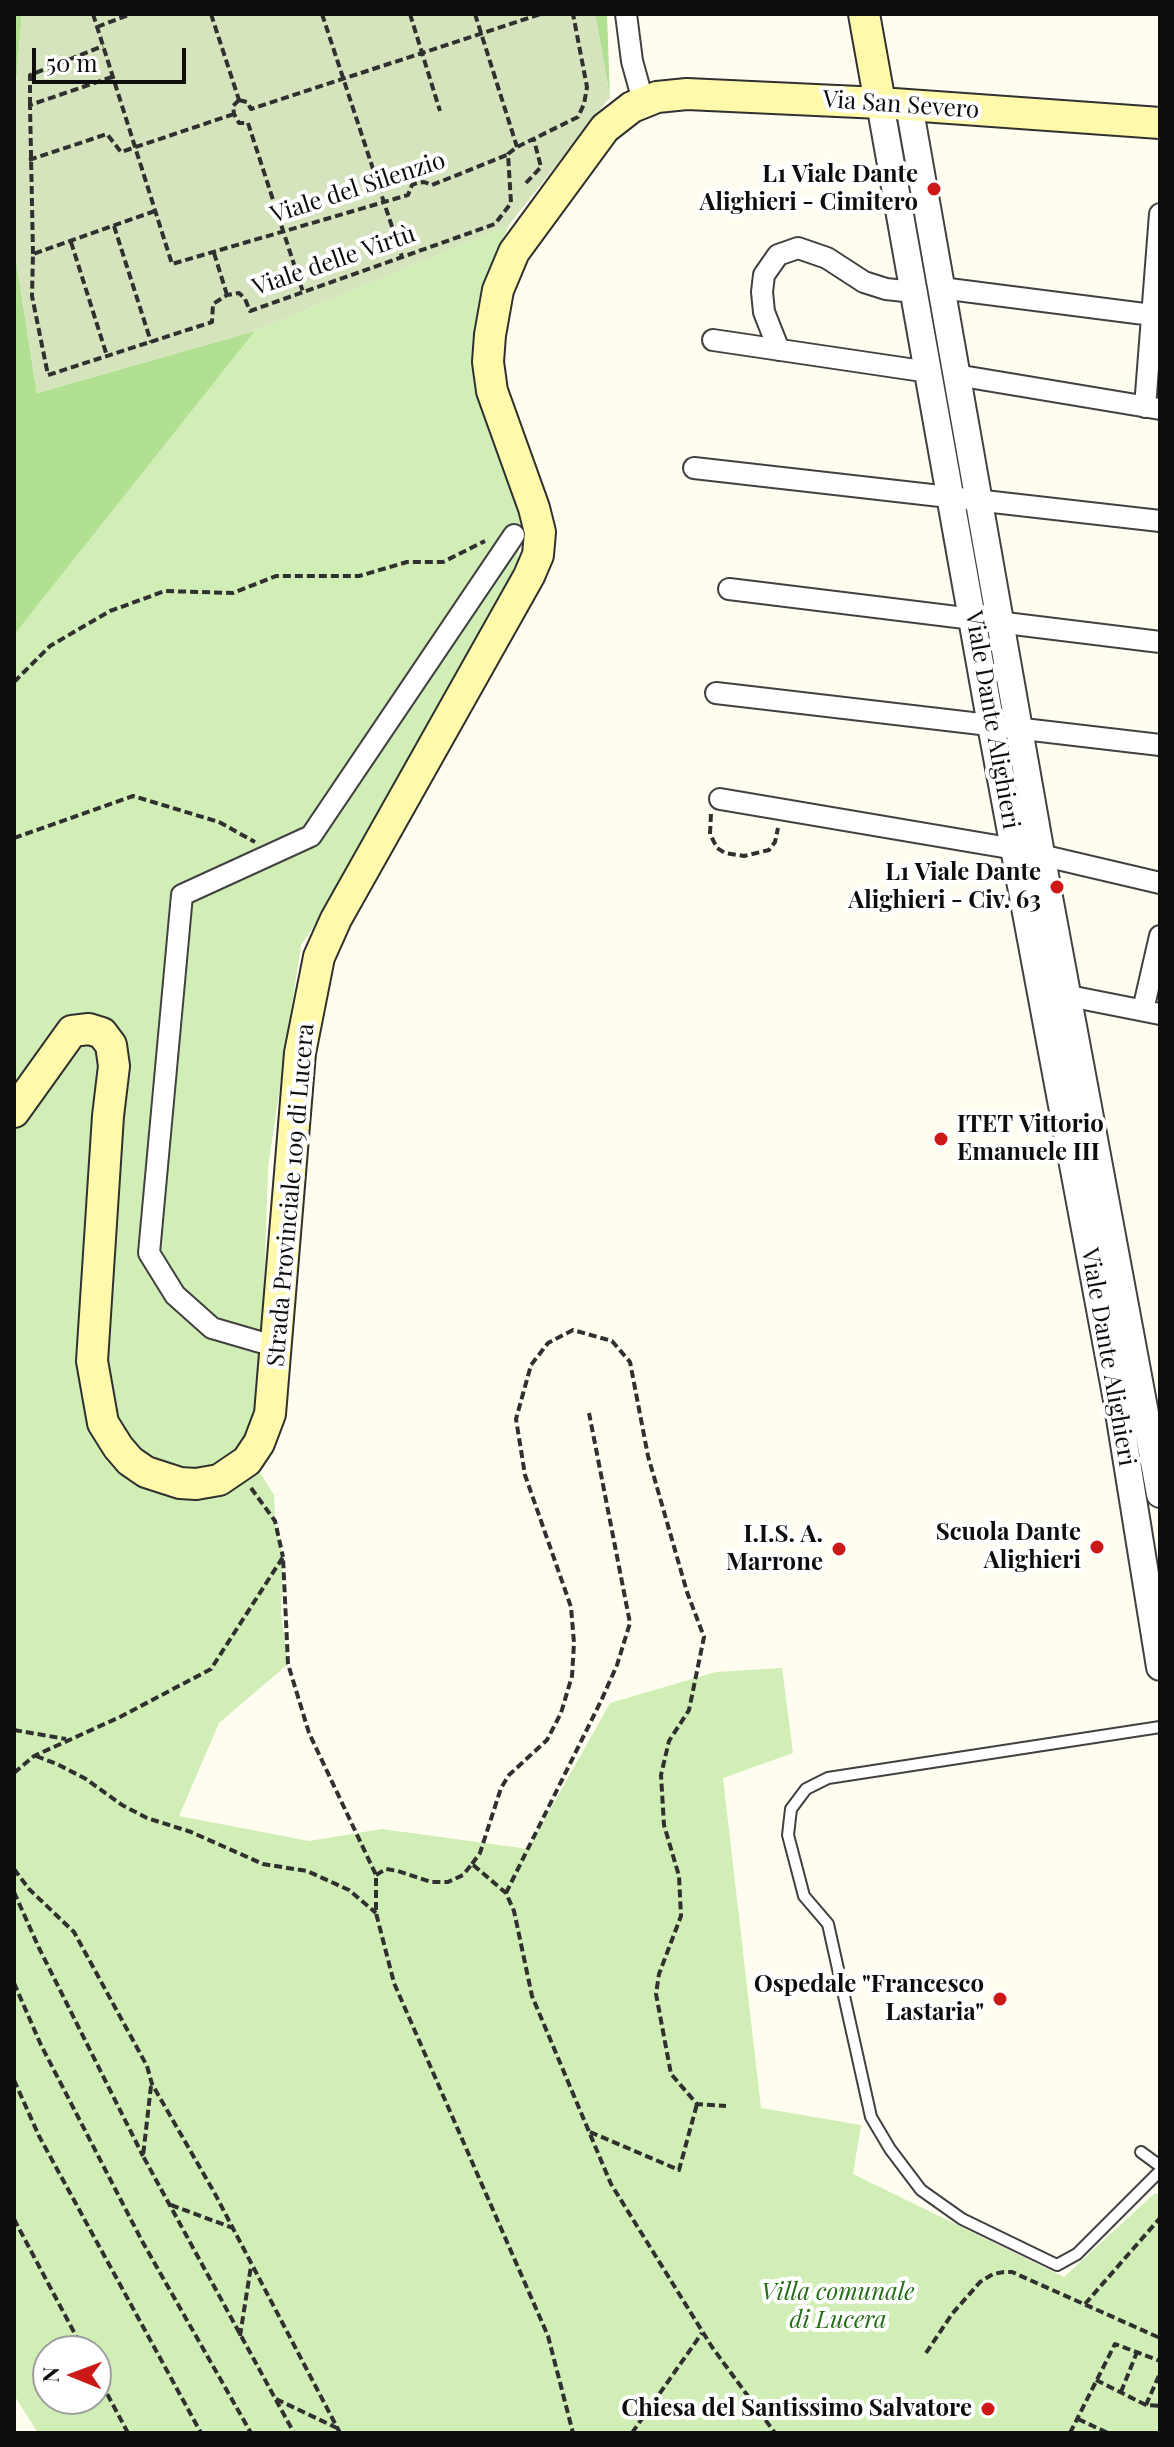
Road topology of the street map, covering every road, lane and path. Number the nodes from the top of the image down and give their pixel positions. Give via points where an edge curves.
1 (93, 14) edge
2 (131, 14) edge
3 (211, 14) edge
4 (322, 14) edge
5 (410, 14) edge
6 (475, 14) edge
7 (541, 14) edge
8 (573, 14) edge
9 (626, 14) edge
10 (864, 14) edge
11 (97, 27) junction
12 (481, 33) junction
13 (103, 46) junction
14 (422, 53) junction
15 (112, 77) junction
16 (343, 79) junction
17 (239, 100) junction
18 (643, 101) junction
19 (894, 104) junction
20 (30, 105) junction
21 (251, 109) junction
22 (440, 111) dead end
23 (234, 114) junction
24 (248, 123) junction
25 (1160, 123) edge
26 (534, 140) junction
27 (134, 147) junction
28 (517, 147) junction
29 (508, 154) junction
30 (29, 160) junction
31 (526, 183) dead end
32 (384, 202) junction
33 (155, 211) junction
34 (1160, 214) edge
35 (114, 226) junction
36 (282, 232) junction
37 (71, 242) junction
38 (214, 253) junction
39 (33, 254) junction
40 (402, 257) junction
41 (941, 288) junction
42 (303, 292) junction
43 (914, 292) junction
44 (227, 295) junction
45 (1156, 316) edge
46 (713, 340) dead end
47 (151, 342) junction
48 (779, 350) junction
49 (107, 356) junction
50 (929, 372) junction
51 (956, 375) junction
52 (1152, 408) edge
53 (694, 468) dead end
54 (952, 496) junction
55 (980, 499) junction
56 (1160, 521) edge
57 (514, 535) joint
58 (729, 589) dead end
59 (974, 620) junction
60 (1001, 621) junction
61 (1160, 642) edge
62 (14, 682) edge
63 (716, 693) dead end
64 (991, 725) junction
65 (1020, 728) junction
66 (1160, 745) edge
67 (720, 799) joint
68 (781, 810) junction
69 (14, 838) edge
70 (1015, 849) junction
71 (276, 852) junction
72 (1041, 854) junction
73 (1160, 883) edge
74 (1160, 936) edge
75 (1041, 992) junction
76 (1069, 996) junction
77 (1152, 1012) edge
78 (14, 1112) edge
79 (276, 1343) junction
80 (1151, 1393) edge
81 (1117, 1400) junction
82 (589, 1413) dead end
83 (236, 1469) junction
84 (1160, 1494) edge
85 (283, 1557) junction
86 (1160, 1667) edge
87 (1160, 1727) edge
88 (14, 1730) edge
89 (68, 1740) junction
90 (34, 1756) junction
91 (14, 1773) edge
92 (472, 1864) junction
93 (14, 1869) edge
94 (376, 1875) junction
95 (14, 1892) edge
96 (506, 1893) junction
97 (376, 1913) junction
98 (14, 1983) edge
99 (14, 2080) edge
100 (152, 2084) junction
101 (697, 2104) junction
102 (726, 2106) dead end
103 (590, 2132) junction
104 (1141, 2152) dead end
105 (143, 2156) junction
106 (1160, 2168) edge
107 (169, 2204) junction
108 (1160, 2218) edge
109 (14, 2219) edge
110 (233, 2228) junction
111 (251, 2264) junction
112 (1085, 2304) junction
113 (703, 2332) junction
114 (76, 2335) edge
115 (240, 2336) junction
116 (1160, 2338) edge
117 (1137, 2352) junction
118 (926, 2353) dead end
119 (1160, 2361) edge
120 (1160, 2373) edge
121 (1096, 2380) junction
122 (1121, 2392) junction
123 (274, 2398) junction
124 (112, 2403) edge
125 (1146, 2405) junction
126 (1160, 2406) edge
127 (1077, 2419) junction
128 (338, 2431) edge
129 (128, 2433) edge
130 (201, 2433) edge
131 (251, 2433) edge
132 (294, 2433) edge
133 (573, 2433) edge
134 (632, 2433) edge
135 (775, 2433) edge
136 (1070, 2433) edge
137 (1108, 2433) edge

1 - 11 path
2 - 11 path
3 - 17 path
4 - 16 path
5 - 14 path
6 - 12 path
7 - 12 path
8 - 26 path, Viale del Silenzio via 587,87 584,104 578,117
9 - 18 street
10 - 19 main road
11 - 13 path
12 - 14 path
12 - 28 path
13 - 15 path
13 - 20 path via 30,75
14 - 16 path
14 - 22 path
15 - 20 path
15 - 27 path
16 - 21 path
16 - 32 path
17 - 21 path
17 - 23 path
18 - 19 main road, Via San Severo via 687,94
18 - 79 main road, Strada Provinciale 109 di Lucera via 613,120 579,161 514,252 498,290 488,362 492,391 534,508 538,555 319,957 300,1053
19 - 25 main road, Via San Severo
19 - 41 street, Viale Dante Alighieri
19 - 43 street, Viale Dante Alighieri
20 - 30 path
21 - 24 path
23 - 24 path via 239,123
23 - 27 path
24 - 36 path
26 - 28 path, Viale del Silenzio
26 - 31 path via 541,167
27 - 30 path via 121,152 107,134
27 - 33 path
28 - 29 path, Viale del Silenzio
29 - 32 path, Viale del Silenzio via 432,185 417,183 408,195
29 - 40 path, Viale delle Virtù via 511,203 495,224
30 - 39 path
32 - 36 path, Viale del Silenzio
32 - 40 path
33 - 35 path
33 - 38 path, Viale del Silenzio via 172,264
34 - 45 street
35 - 37 path
35 - 47 path
36 - 38 path, Viale del Silenzio
36 - 42 path
37 - 39 path
37 - 49 path
38 - 44 path
39 - 49 path, Viale delle Virtù via 32,296 48,375
40 - 42 path, Viale delle Virtù
41 - 45 street
41 - 51 street, Viale Dante Alighieri
42 - 44 path, Viale delle Virtù via 250,311 239,293
43 - 48 street via 864,282 827,258 798,248 778,255 764,275 762,292
43 - 50 street, Viale Dante Alighieri
44 - 47 path, Viale delle Virtù via 213,304 212,322
45 - 52 street
46 - 48 street
47 - 49 path, Viale delle Virtù
48 - 50 street
50 - 54 street, Viale Dante Alighieri
51 - 52 street
51 - 55 street, Viale Dante Alighieri
53 - 54 street
54 - 55 street
54 - 59 street, Viale Dante Alighieri
55 - 56 street
55 - 60 street, Viale Dante Alighieri
57 - 62 path via 481,542 443,562 407,562 359,576 276,576 233,593 165,591 110,611 50,646
57 - 71 street via 311,836
58 - 59 street
59 - 60 street
59 - 64 street, Viale Dante Alighieri
60 - 61 street
60 - 65 street, Viale Dante Alighieri
63 - 64 street
64 - 65 street
64 - 70 street, Viale Dante Alighieri
65 - 66 street
65 - 72 street, Viale Dante Alighieri
67 - 68 street
67 - 68 path via 712,809 710,834 717,848 735,855 769,850
68 - 70 street
69 - 71 path via 133,796 219,822
70 - 72 street
70 - 75 street, Viale Dante Alighieri
71 - 79 street via 182,895 149,1253 175,1295 212,1328
72 - 73 street
72 - 76 street, Viale Dante Alighieri
74 - 77 street
75 - 76 lane
75 - 81 street, Viale Dante Alighieri
76 - 77 street
76 - 80 street, Viale Dante Alighieri
78 - 83 main road, Strada Provinciale 109 di Lucera via 72,1031 102,1033 111,1045 114,1066 92,1361 103,1423 130,1461 164,1479 196,1484 219,1480
79 - 83 main road, Strada Provinciale 109 di Lucera via 270,1414 259,1443
80 - 81 street
80 - 84 street, Viale Dante Alighieri
81 - 86 street, Viale Dante Alighieri
82 - 96 path via 630,1623 601,1701
83 - 85 path via 275,1521
85 - 89 path via 211,1669
85 - 94 path via 288,1664 309,1733
87 - 106 lane via 828,1778 806,1789 791,1809 788,1835 804,1896 828,1924 871,2117 921,2190 962,2219 1057,2265 1077,2254
88 - 89 path
89 - 90 path
90 - 91 path
90 - 97 path via 86,1779 147,1818 263,1864 307,1871 349,1890
92 - 94 path via 448,1882 386,1869
92 - 96 path
92 - 101 path via 501,1788 547,1740 572,1676 571,1607 525,1475 516,1419 531,1365 548,1343 573,1330 612,1341 630,1362 648,1456 704,1637 689,1710 669,1741 661,1775 664,1825 679,1876 681,1916 656,1994 671,2074
93 - 100 path via 74,1932
94 - 97 path
95 - 105 path
96 - 103 path via 532,1996
97 - 133 path via 394,1983 548,2336
98 - 131 path via 142,2241
99 - 130 path via 39,2136
100 - 105 path
100 - 110 path
101 - 102 path
101 - 103 path via 679,2170
103 - 113 path via 611,2184
104 - 106 lane
105 - 107 path
107 - 110 path
107 - 115 path
108 - 112 path
109 - 114 path
110 - 111 path
111 - 115 path
111 - 128 path
112 - 116 path
112 - 118 path via 1012,2272 993,2274 952,2314
113 - 134 path
113 - 135 path
115 - 123 path
117 - 119 path
117 - 121 path via 1115,2344
117 - 122 path
120 - 125 path
121 - 122 path
121 - 127 path
122 - 125 path
123 - 128 path
123 - 132 path
124 - 129 path
125 - 126 path
127 - 136 path
127 - 137 path

